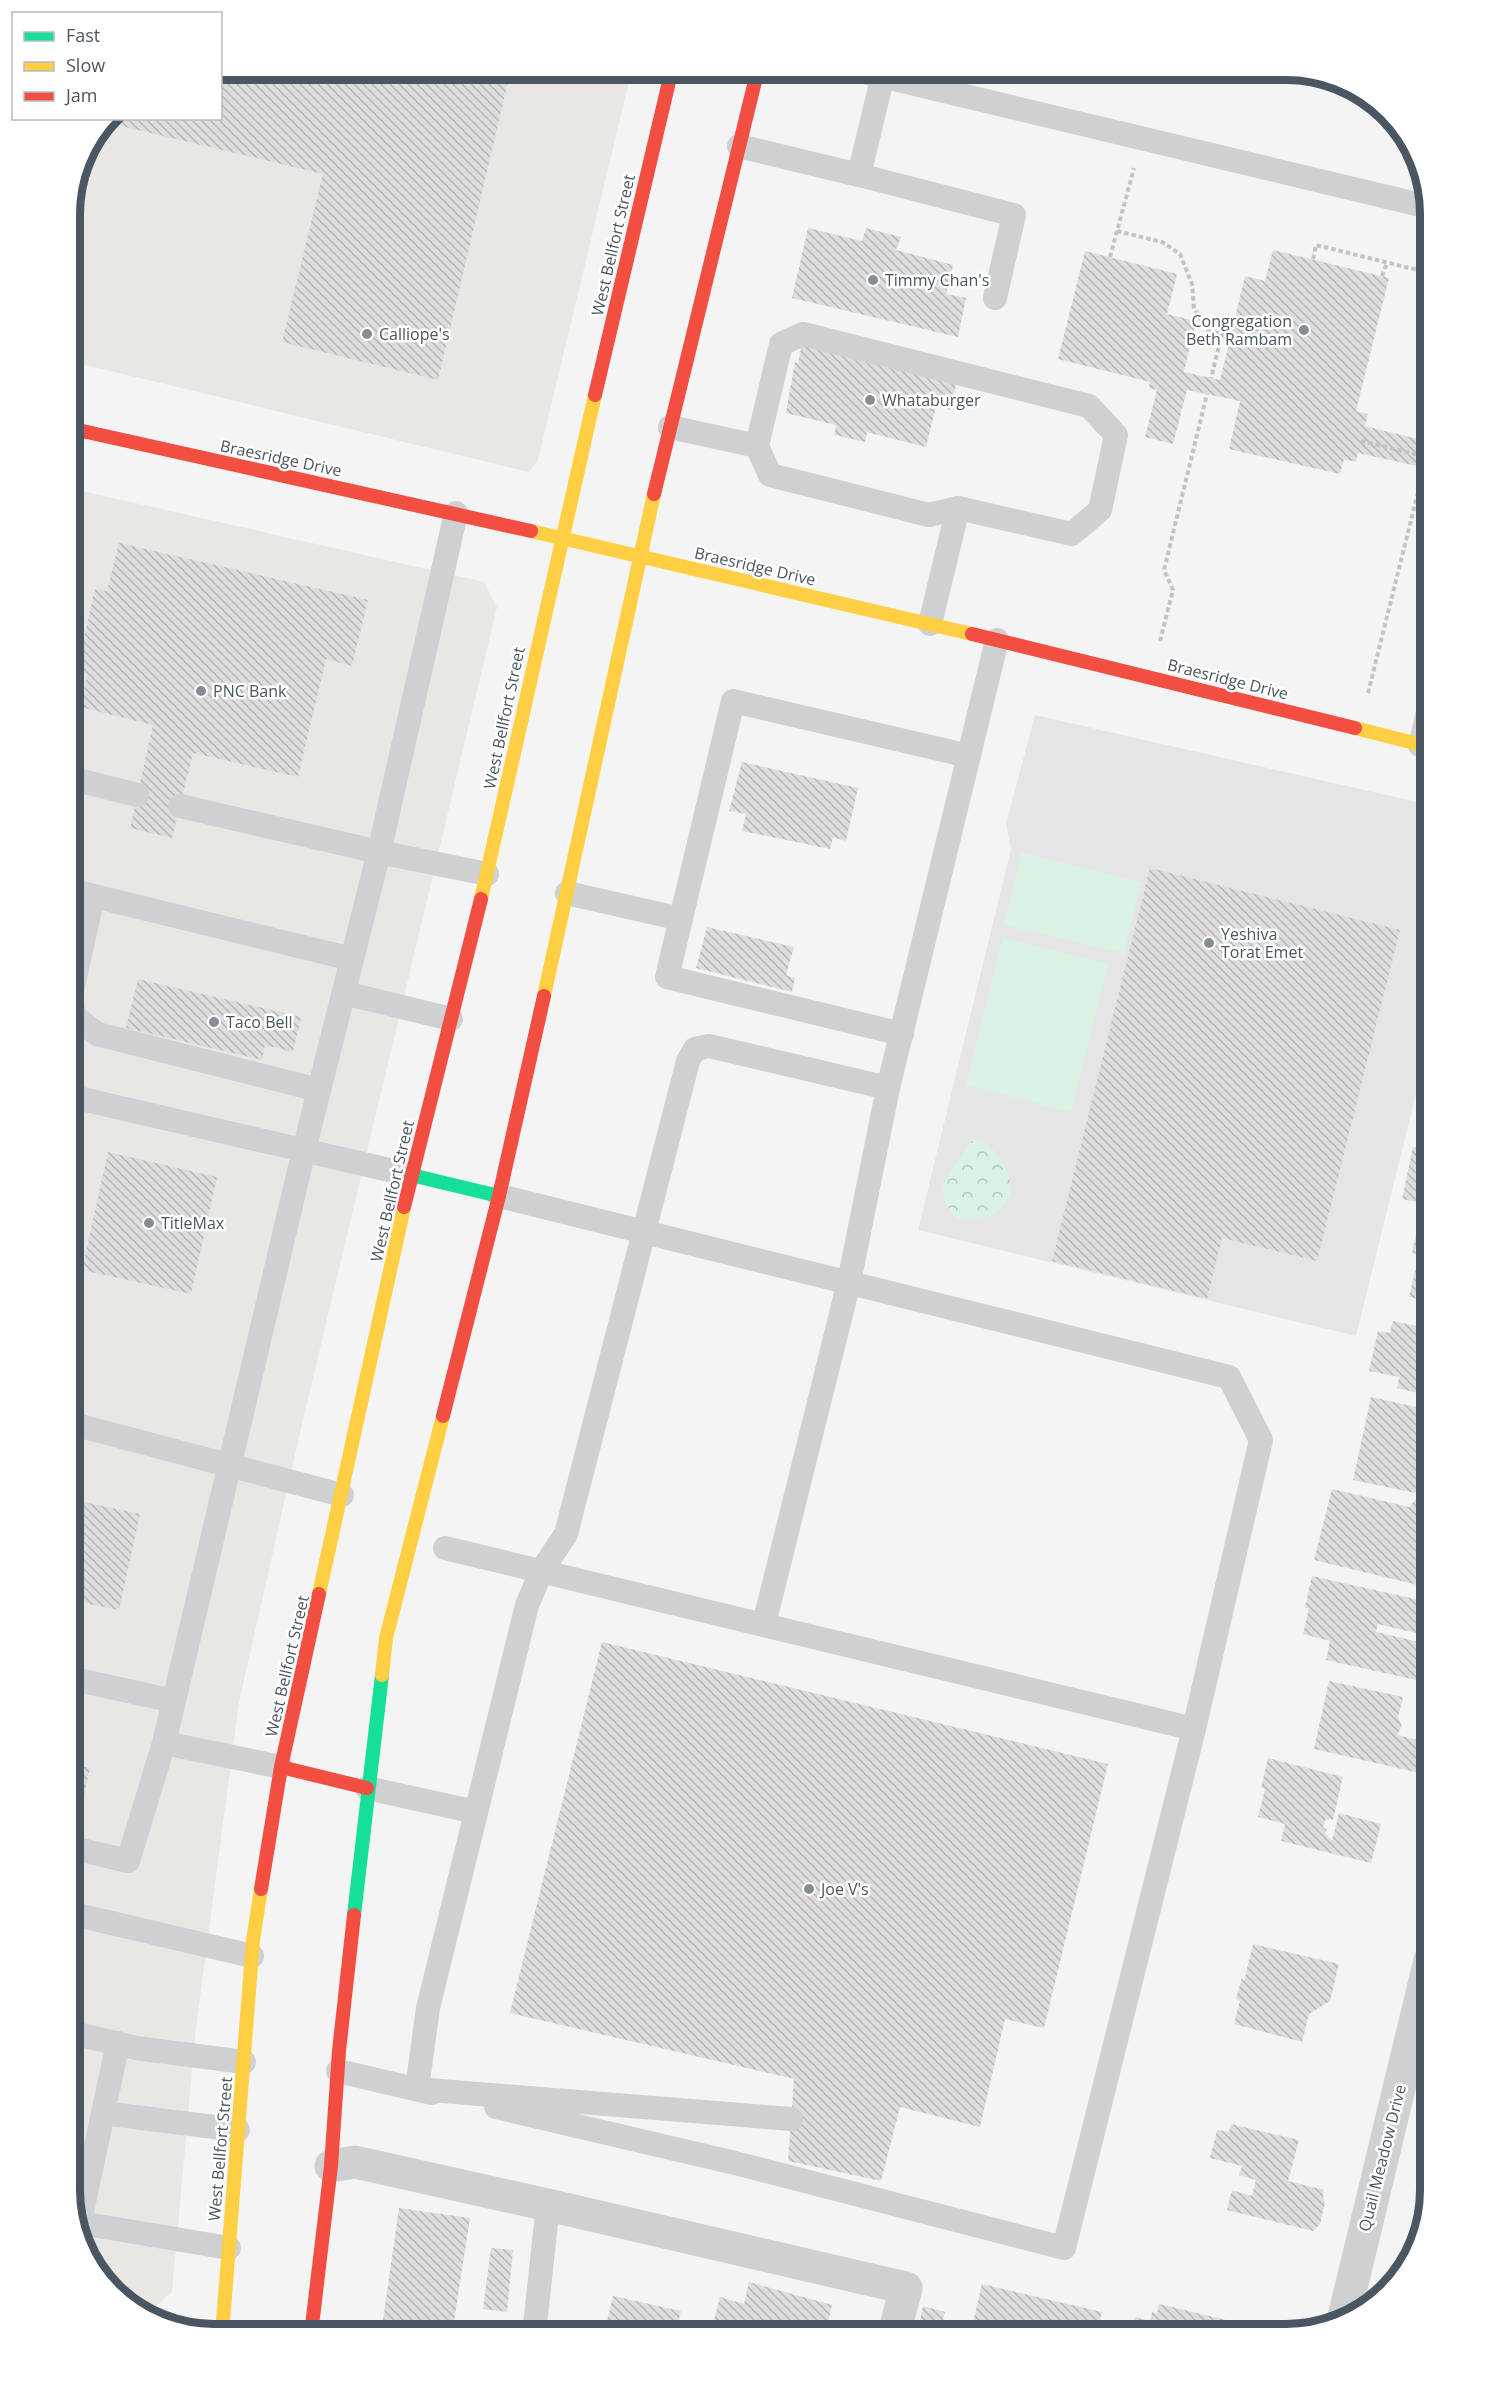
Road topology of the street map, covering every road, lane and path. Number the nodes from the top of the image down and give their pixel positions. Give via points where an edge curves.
1 (669, 80) edge
2 (755, 80) edge
3 (882, 80) edge
4 (903, 80) edge
5 (1141, 138) junction
6 (739, 146) junction
7 (859, 175) junction
8 (1419, 205) edge
9 (1117, 231) junction
10 (1110, 257) dead end
11 (1313, 260) dead end
12 (1386, 263) junction
13 (1420, 271) edge
14 (1382, 276) dead end
15 (995, 298) dead end
16 (1211, 378) dead end
17 (1207, 394) dead end
18 (670, 427) junction
19 (80, 430) edge
20 (1361, 441) dead end
21 (757, 446) junction
22 (1420, 454) edge
23 (1420, 484) edge
24 (958, 508) junction
25 (456, 513) junction
26 (561, 537) junction
27 (639, 555) junction
28 (930, 624) junction
29 (998, 640) junction
30 (1150, 676) junction
31 (1359, 729) junction
32 (1420, 745) edge
33 (969, 756) junction
34 (80, 781) edge
35 (137, 795) dead end
36 (180, 806) dead end
37 (379, 852) junction
38 (487, 873) junction
39 (80, 893) edge
40 (567, 893) junction
41 (93, 896) junction
42 (681, 919) junction
43 (80, 955) edge
44 (352, 959) junction
45 (344, 993) junction
46 (451, 1018) junction
47 (80, 1021) edge
48 (902, 1034) junction
49 (888, 1088) junction
50 (319, 1090) junction
51 (80, 1099) edge
52 (304, 1150) junction
53 (411, 1176) junction
54 (499, 1196) junction
55 (645, 1232) junction
56 (849, 1282) junction
57 (80, 1426) edge
58 (229, 1467) junction
59 (342, 1495) junction
60 (445, 1548) dead end
61 (542, 1570) junction
62 (764, 1624) junction
63 (80, 1680) edge
64 (174, 1701) junction
65 (1194, 1729) junction
66 (165, 1743) junction
67 (281, 1767) junction
68 (367, 1788) junction
69 (476, 1812) junction
70 (80, 1850) edge
71 (80, 1916) edge
72 (252, 1956) junction
73 (1420, 2001) edge
74 (80, 2034) edge
75 (118, 2043) junction
76 (244, 2062) junction
77 (338, 2071) junction
78 (417, 2089) junction
79 (103, 2113) junction
80 (791, 2119) dead end
81 (238, 2130) junction
82 (331, 2166) junction
83 (548, 2205) junction
84 (82, 2213) edge
85 (85, 2227) edge
86 (229, 2248) junction
87 (1346, 2310) edge
88 (223, 2323) edge
89 (312, 2323) edge
90 (535, 2323) edge
91 (897, 2324) edge

1 - 26 main road, West Bellfort Street
2 - 6 main road
3 - 7 lane
4 - 5 lane
5 - 8 lane
5 - 9 path
6 - 7 lane
6 - 18 main road
7 - 15 lane via 1014,215
9 - 10 path
9 - 16 path via 1162,242 1180,254 1192,284 1194,308 1208,331 1222,334
11 - 12 path via 1316,245
12 - 13 path
12 - 14 path
17 - 30 path via 1164,570 1173,590
18 - 21 lane
18 - 27 main road
19 - 25 main road, Braesridge Drive
20 - 22 path
21 - 24 lane via 770,475 929,515
21 - 24 lane via 781,344 803,334 1089,406 1116,435 1100,510 1072,534
23 - 31 path
24 - 28 lane
25 - 26 main road, Braesridge Drive
25 - 37 lane
26 - 27 main road, Braesridge Drive
26 - 38 main road, West Bellfort Street
27 - 28 main road, Braesridge Drive
27 - 40 main road
28 - 29 main road, Braesridge Drive
29 - 30 main road, Braesridge Drive
29 - 33 lane
30 - 31 main road, Braesridge Drive
31 - 32 main road, Braesridge Drive
33 - 42 lane via 734,701
33 - 48 lane
34 - 35 lane
36 - 37 lane
37 - 38 lane
37 - 44 lane
38 - 46 main road, West Bellfort Street
39 - 41 lane
40 - 42 lane
40 - 54 main road
41 - 43 lane
41 - 44 lane
42 - 48 lane via 667,977
44 - 45 lane
45 - 46 lane
45 - 50 lane
46 - 53 main road, West Bellfort Street
47 - 50 lane via 97,1034
48 - 49 lane
49 - 55 lane via 709,1046 695,1049 688,1061
49 - 56 lane
50 - 52 lane
51 - 52 lane
52 - 53 lane
52 - 58 lane
53 - 54 main road
53 - 59 main road, West Bellfort Street
54 - 55 lane
54 - 68 main road via 386,1638
55 - 56 lane
55 - 61 lane via 566,1534
56 - 62 lane
56 - 65 lane via 1230,1377 1261,1440
57 - 58 lane
58 - 59 lane
58 - 64 lane
59 - 67 main road, West Bellfort Street
60 - 61 lane
61 - 62 lane
61 - 69 lane via 527,1605
62 - 65 lane
63 - 64 lane
64 - 66 lane
65 - 78 lane via 1064,2248 735,2163
66 - 67 lane
66 - 70 lane via 128,1861
67 - 68 main road
67 - 72 main road, West Bellfort Street
68 - 69 lane
68 - 77 main road
69 - 78 lane via 428,2008
71 - 72 lane
72 - 76 main road, West Bellfort Street
73 - 87 street, Quail Meadow Drive
74 - 75 lane
75 - 76 lane
75 - 79 lane
76 - 81 main road, West Bellfort Street
77 - 78 lane
77 - 82 main road
78 - 80 lane
79 - 81 lane
79 - 84 lane
81 - 86 main road, West Bellfort Street
82 - 83 street via 355,2162
82 - 89 main road
83 - 90 lane
83 - 91 street via 906,2288
85 - 86 lane
86 - 88 main road, West Bellfort Street

